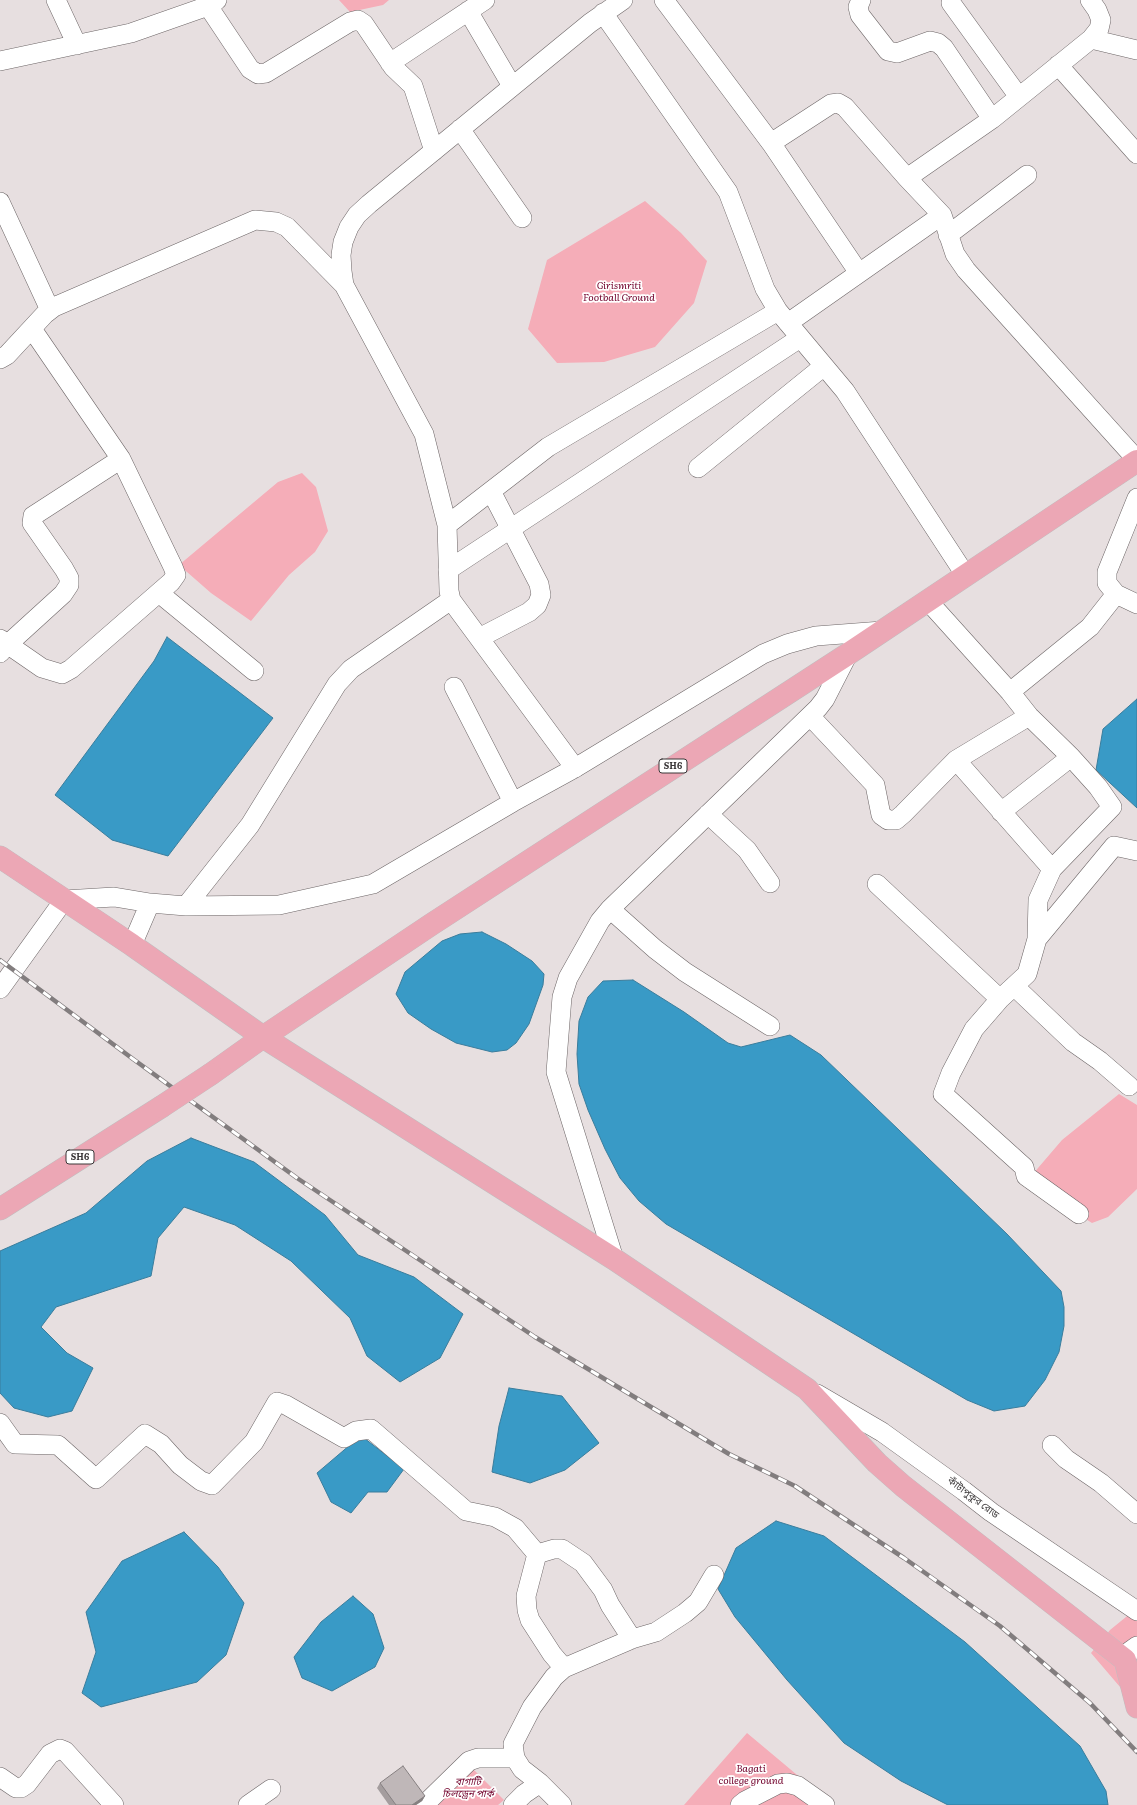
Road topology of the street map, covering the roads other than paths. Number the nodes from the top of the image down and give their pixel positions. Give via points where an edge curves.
1 (56, 0) edge
2 (485, 0) edge
3 (664, 0) edge
4 (861, 0) edge
5 (1090, 0) edge
6 (212, 3) edge
7 (951, 3) dead end
8 (614, 4) edge
9 (468, 11) junction
10 (1091, 39) junction
11 (77, 45) junction
12 (1137, 50) edge
13 (0, 61) edge
14 (390, 63) junction
15 (1058, 65) junction
16 (512, 86) junction
17 (1019, 97) junction
18 (992, 119) junction
19 (460, 129) junction
20 (771, 143) junction
21 (434, 151) junction
22 (1137, 154) edge
23 (1028, 175) dead end
24 (906, 178) junction
25 (0, 202) edge
26 (942, 215) junction
27 (522, 218) dead end
28 (948, 235) junction
29 (860, 273) junction
30 (344, 285) junction
31 (50, 310) junction
32 (783, 317) junction
33 (32, 329) junction
34 (800, 338) junction
35 (0, 359) edge
36 (824, 366) junction
37 (121, 459) junction
38 (1137, 461) edge
39 (698, 468) dead end
40 (491, 490) junction
41 (1137, 498) edge
42 (447, 525) junction
43 (511, 529) junction
44 (448, 570) junction
45 (966, 576) junction
46 (159, 593) junction
47 (1116, 594) junction
48 (451, 600) junction
49 (928, 601) junction
50 (1137, 604) edge
51 (882, 631) junction
52 (479, 638) junction
53 (2, 646) edge
54 (848, 654) junction
55 (254, 671) dead end
56 (454, 687) dead end
57 (1010, 692) junction
58 (810, 716) junction
59 (1029, 716) junction
60 (1071, 757) junction
61 (956, 760) junction
62 (575, 768) junction
63 (514, 802) junction
64 (1001, 812) junction
65 (708, 814) junction
66 (1137, 851) edge
67 (0, 857) edge
68 (1052, 869) junction
69 (770, 883) dead end
70 (877, 884) dead end
71 (64, 900) junction
72 (150, 903) junction
73 (186, 906) junction
74 (610, 909) junction
75 (1036, 939) junction
76 (132, 945) junction
77 (1014, 986) junction
78 (0, 989) edge
79 (1000, 999) junction
80 (770, 1026) dead end
81 (263, 1037) junction
82 (1129, 1086) dead end
83 (0, 1209) edge
84 (1079, 1214) dead end
85 (614, 1259) junction
86 (807, 1389) junction
87 (0, 1423) edge
88 (1052, 1445) dead end
89 (1137, 1514) edge
90 (537, 1554) junction
91 (714, 1575) dead end
92 (1137, 1611) edge
93 (632, 1639) junction
94 (1131, 1653) edge
95 (564, 1668) junction
96 (1137, 1707) edge
97 (514, 1758) junction
98 (0, 1778) edge
99 (540, 1783) junction
100 (271, 1789) dead end
101 (114, 1805) edge
102 (248, 1805) edge
103 (424, 1805) edge
104 (513, 1805) edge
105 (562, 1805) edge
106 (740, 1805) edge
107 (825, 1805) edge

1 - 11 street
2 - 9 street
3 - 20 street
4 - 18 street via 858,7 860,15 888,51 897,53 930,41 944,48
5 - 10 street via 1101,20 1099,29
6 - 11 street via 131,33
6 - 14 street via 250,69 258,74 266,73 350,22 358,20 370,31
7 - 17 street
8 - 16 street
8 - 32 street via 728,192 764,289
9 - 14 street
9 - 16 street
10 - 12 street
10 - 15 street
11 - 13 street
14 - 21 street via 413,86
15 - 17 street
15 - 22 street
16 - 19 street
17 - 18 street
18 - 24 street
19 - 21 street
19 - 27 street
20 - 24 street via 831,104 838,103 845,107
20 - 29 street
21 - 30 street via 370,204 349,227 341,255
23 - 28 street
24 - 26 street
25 - 31 street
26 - 28 street
26 - 29 street
28 - 38 street via 955,254 966,270
29 - 32 street
30 - 31 street via 287,227 276,222 255,220
30 - 42 street via 424,434
31 - 33 street
32 - 34 street
32 - 40 street via 548,447
33 - 35 street via 7,356
33 - 37 street
34 - 36 street
34 - 43 street
36 - 39 street
36 - 45 street via 845,391
37 - 46 street via 176,575
37 - 53 street via 33,516 32,523 64,568 69,585 63,594
38 - 45 main road, SH6
40 - 42 street
40 - 43 street
41 - 47 street via 1107,572 1107,583
42 - 44 street
43 - 44 street
43 - 52 street via 541,595 529,612
44 - 48 street
45 - 49 main road, SH6
46 - 53 street via 62,674 42,668
46 - 55 street
47 - 50 street
47 - 57 street via 1090,627
48 - 52 street
48 - 73 street via 351,668 337,684 256,816
49 - 51 main road, SH6
49 - 57 street
51 - 54 main road, SH6
51 - 62 street via 816,636 763,654
52 - 62 street
54 - 58 street via 825,699
54 - 81 main road, SH6 via 642,785
56 - 63 street
57 - 59 street
58 - 61 street via 875,785 881,815 888,820 896,820 903,814
58 - 65 street
59 - 60 street
59 - 61 street
60 - 64 street
60 - 68 street via 1112,807
61 - 64 street
62 - 63 street
63 - 73 street via 373,884 279,905
64 - 68 street
65 - 69 street via 747,850
65 - 74 street
66 - 75 street via 1114,846
67 - 71 main road
68 - 75 street via 1038,900
70 - 79 street
71 - 72 street via 114,897
71 - 76 main road
71 - 78 street
72 - 73 street
72 - 76 street
74 - 80 street via 685,972
74 - 85 street via 600,921 568,978 562,997 556,1072
75 - 77 street via 1027,974
76 - 81 main road
77 - 79 street
77 - 82 street via 1073,1042
79 - 84 street via 974,1029 943,1094 1024,1167 1026,1176
81 - 83 main road, SH6, bridge via 211,1074
81 - 85 main road
85 - 86 main road
86 - 92 street, কাঁটাপুকুর রোড via 882,1432 991,1512
86 - 94 main road via 877,1463 903,1486
87 - 90 street via 15,1444 58,1445 96,1478 145,1434 161,1444 201,1481 212,1485 254,1442 277,1402 344,1438 356,1431 371,1429 466,1511 494,1517 515,1528
88 - 89 street via 1066,1459 1101,1482
90 - 93 street via 562,1549 583,1562
90 - 95 street via 526,1596 527,1610 530,1620
91 - 93 street via 698,1602 685,1613 656,1632
93 - 95 street
94 - 96 main road
95 - 97 street via 554,1677 532,1707 512,1744
97 - 99 street via 522,1769
97 - 103 street via 478,1758 469,1761
98 - 101 street via 16,1788 21,1788 50,1754 60,1749 65,1751
99 - 104 street
99 - 105 street
100 - 102 street
106 - 107 street via 778,1784 787,1783 798,1786

